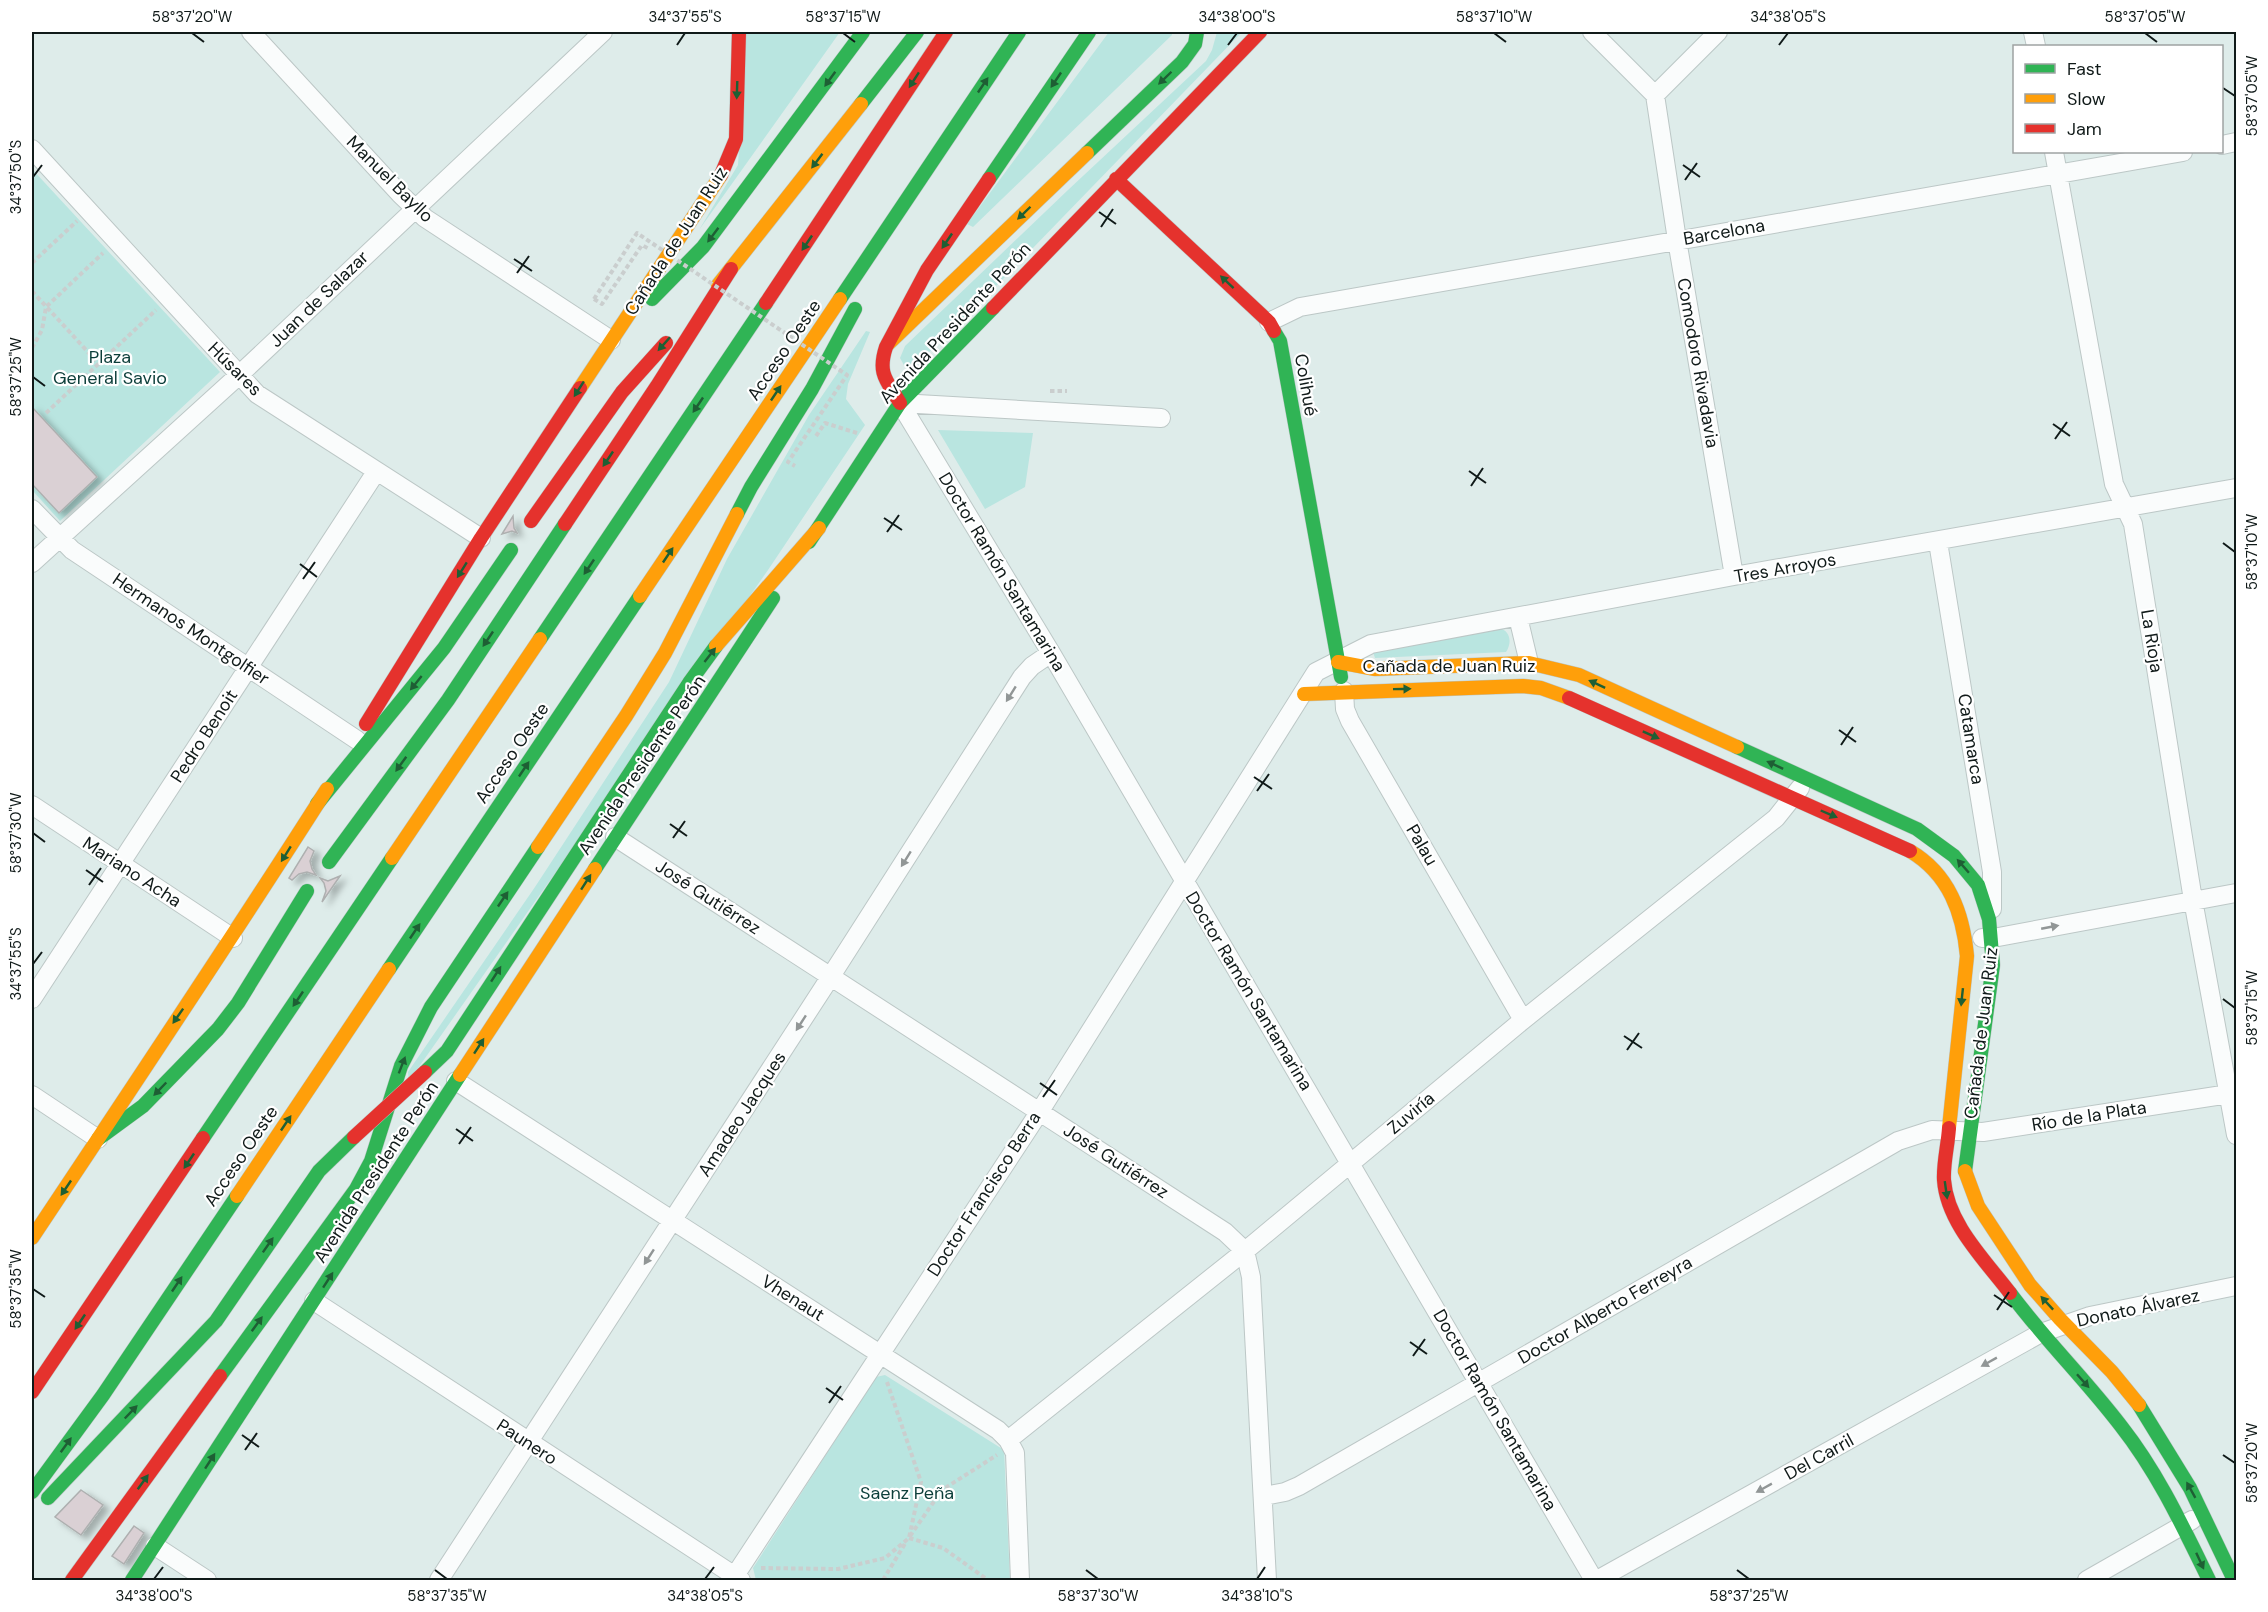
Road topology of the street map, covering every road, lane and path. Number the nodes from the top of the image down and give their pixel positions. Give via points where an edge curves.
1 (251, 32) edge
2 (739, 32) edge
3 (863, 32) edge
4 (917, 32) edge
5 (946, 32) edge
6 (1019, 32) edge
7 (1089, 32) edge
8 (1197, 32) edge
9 (1260, 32) edge
10 (1592, 32) edge
11 (1718, 32) edge
12 (594, 35) edge
13 (1655, 95) junction
14 (32, 149) edge
15 (939, 151) junction
16 (2054, 153) edge
17 (2177, 153) edge
18 (2058, 174) junction
19 (1116, 179) junction
20 (414, 208) junction
21 (88, 211) junction
22 (1677, 240) junction
23 (116, 242) junction
24 (664, 260) junction
25 (32, 263) edge
26 (731, 269) junction
27 (873, 275) dead end
28 (32, 291) edge
29 (862, 296) dead end
30 (168, 299) junction
31 (46, 307) junction
32 (1269, 322) junction
33 (611, 340) junction
34 (888, 344) junction
35 (32, 348) edge
36 (99, 363) junction
37 (238, 376) junction
38 (900, 403) junction
39 (46, 413) dead end
40 (1161, 418) dead end
41 (813, 440) dead end
42 (874, 442) junction
43 (801, 457) dead end
44 (376, 472) junction
45 (2236, 488) edge
46 (2125, 507) junction
47 (32, 509) edge
48 (531, 521) dead end
49 (819, 528) junction
50 (482, 538) junction
51 (59, 539) junction
52 (1938, 542) junction
53 (511, 550) dead end
54 (32, 563) edge
55 (1734, 576) junction
56 (1518, 617) junction
57 (1051, 653) junction
58 (1338, 662) junction
59 (1529, 663) junction
60 (248, 667) junction
61 (1344, 691) junction
62 (1304, 694) junction
63 (357, 740) junction
64 (1807, 779) junction
65 (1792, 798) junction
66 (317, 804) junction
67 (32, 806) edge
68 (615, 837) junction
69 (328, 862) dead end
70 (120, 864) junction
71 (1184, 882) junction
72 (308, 891) dead end
73 (2236, 893) edge
74 (2193, 900) junction
75 (233, 938) junction
76 (1966, 938) junction
77 (1993, 938) junction
78 (831, 976) junction
79 (32, 999) edge
80 (1523, 1020) junction
81 (456, 1081) junction
82 (2229, 1094) junction
83 (32, 1095) edge
84 (1040, 1111) junction
85 (1948, 1130) junction
86 (1970, 1132) junction
87 (2236, 1135) edge
88 (98, 1139) junction
89 (1350, 1163) junction
90 (672, 1222) junction
91 (32, 1238) edge
92 (1245, 1251) junction
93 (2236, 1287) edge
94 (314, 1301) junction
95 (2066, 1324) junction
96 (2041, 1334) junction
97 (879, 1353) junction
98 (895, 1381) dead end
99 (1480, 1382) junction
100 (32, 1392) edge
101 (1008, 1440) junction
102 (529, 1444) junction
103 (32, 1492) edge
104 (1264, 1496) junction
105 (40, 1506) dead end
106 (2204, 1514) junction
107 (2183, 1525) junction
108 (109, 1530) junction
109 (909, 1538) junction
110 (155, 1546) junction
111 (736, 1579) edge
112 (72, 1581) edge
113 (80, 1581) edge
114 (132, 1581) edge
115 (207, 1581) edge
116 (440, 1581) edge
117 (883, 1581) edge
118 (988, 1581) edge
119 (1020, 1581) edge
120 (1267, 1581) edge
121 (1596, 1581) edge
122 (2087, 1581) edge
123 (2209, 1581) edge
124 (2234, 1581) edge

1 - 20 street, Manuel Bayllo
2 -> 24 main road, Cañada de Juan Ruiz via 736,139 722,174
3 -> 33 main road via 703,247
4 -> 26 main road
5 -> 100 main road
15 -> 6 main road, Acceso Oeste
7 -> 34 main road via 927,270
8 -> 34 main road via 1195,44 1182,62
9 - 19 main road, Avenida Presidente Perón
10 - 13 street
11 - 13 street
12 - 20 street, Juan de Salazar
13 - 22 street, Comodoro Rivadavia
14 - 21 street, Húsares
15 - 27 main road
103 -> 15 main road, Acceso Oeste via 103,1395
16 - 18 street, La Rioja
17 - 18 street, Barcelona
18 - 22 street, Barcelona
18 - 46 street, La Rioja via 2114,484
32 -> 19 main road, Colihué
19 - 38 main road, Avenida Presidente Perón
20 - 33 street, Manuel Bayllo
20 - 37 street, Juan de Salazar
21 - 23 street, Húsares
21 - 25 path
22 - 32 street, Barcelona via 1300,308
22 - 55 street, Comodoro Rivadavia
23 - 30 street, Húsares
23 - 31 path
24 - 33 main road, Cañada de Juan Ruiz
24 - 43 path, bridge via 642,245 602,304 594,299 637,233 847,375 788,462 795,466
26 -> 48 main road via 622,392
26 -> 69 main road via 448,700
28 - 31 path
108 -> 29 main road via 356,1189 371,1161 401,1066 431,1007 665,653 751,487 812,389
30 - 36 path
30 - 37 street, Húsares
31 - 35 path via 42,330
31 - 36 path
32 - 58 main road, Colihué via 1280,340
33 -> 50 main road
34 - 38 main road via 881,368
36 - 39 path
37 - 44 street, Húsares via 257,394
37 - 51 street, Juan de Salazar
38 - 40 street
38 - 42 main road, Avenida Presidente Perón
38 - 57 street, Doctor Ramón Santamarina
41 - 42 path via 825,423
42 - 49 main road, Avenida Presidente Perón
44 - 50 street, Húsares
44 - 60 street, Pedro Benoit
45 - 46 street, Tres Arroyos
46 - 52 street, Tres Arroyos
46 - 74 street, La Rioja via 2133,524
47 - 51 street, Hermanos Montgolfier
49 - 68 main road, Avenida Presidente Perón
105 -> 49 main road, bridge via 216,1321 319,1171 447,1050 689,682
50 -> 63 main road
51 - 54 street, Juan de Salazar
51 - 60 street, Hermanos Montgolfier
52 - 55 street, Tres Arroyos
52 - 77 street, Catamarca via 1992,872
53 -> 66 main road via 444,648
55 - 56 street, Tres Arroyos
56 - 58 street, Tres Arroyos via 1371,644
56 - 59 street
57 - 71 street, Doctor Ramón Santamarina
57 -> 78 street, Amadeo Jacques via 1022,677
58 - 59 main road, Cañada de Juan Ruiz via 1375,669
58 - 61 main road, Palau
58 - 62 street, Doctor Francisco Berra via 1316,672
64 -> 59 main road, Cañada de Juan Ruiz via 1579,675
60 - 63 street, Hermanos Montgolfier
60 - 70 street, Pedro Benoit
61 - 62 main road, Cañada de Juan Ruiz
61 -> 65 main road, Cañada de Juan Ruiz via 1541,688
61 - 80 street, Palau via 1350,721
62 - 71 street, Doctor Francisco Berra
63 - 66 main road
64 - 65 street, Zuviría
77 -> 64 main road, Cañada de Juan Ruiz via 1987,905 1978,884 1950,852 1917,829
65 -> 76 main road, Cañada de Juan Ruiz via 1918,854 1948,885
65 - 80 street, Zuviría via 1776,818
66 -> 75 main road
67 - 70 street, Mariano Acha
68 - 78 street, José Gutiérrez
81 -> 68 main road, Avenida Presidente Perón
70 - 75 street, Mariano Acha
70 - 79 street, Pedro Benoit
71 - 84 street, Doctor Francisco Berra
71 - 89 street, Doctor Ramón Santamarina
72 -> 88 main road via 218,1029 143,1106
73 - 74 street
77 -> 74 street
74 - 82 street, La Rioja
75 -> 88 main road
76 - 77 street
76 -> 85 main road, Cañada de Juan Ruiz
77 - 86 main road, Cañada de Juan Ruiz via 1993,965
78 - 84 street, José Gutiérrez
78 -> 90 street, Amadeo Jacques
80 - 89 street, Zuviría
81 - 90 street, Vhenaut
94 -> 81 main road, Avenida Presidente Perón
82 - 86 street, Río de la Plata
82 - 87 street, La Rioja
83 - 88 street
84 - 92 street, José Gutiérrez via 1225,1232
84 - 97 street, Doctor Francisco Berra
85 - 86 street, Río de la Plata
85 -> 96 main road, Cañada de Juan Ruiz via 1944,1179 1952,1213
85 - 99 street, Doctor Alberto Ferreyra via 1932,1130 1898,1141
95 -> 86 main road, Cañada de Juan Ruiz via 2036,1291 1978,1208 1965,1170
88 -> 91 main road
89 - 92 street, Zuviría
89 - 99 street, Doctor Ramón Santamarina
90 - 97 street, Vhenaut
90 -> 102 street, Amadeo Jacques
92 - 101 street, Zuviría
92 - 104 street via 1251,1277
93 - 95 street, Donato Álvarez
94 - 102 street, Paunero
110 -> 94 main road, Avenida Presidente Perón
95 - 96 street, Donato Álvarez
106 -> 95 main road, Cañada de Juan Ruiz via 2134,1399
96 -> 107 main road, Cañada de Juan Ruiz via 2132,1440
96 -> 121 street, Del Carril
97 - 101 street, Vhenaut
97 - 111 street, Doctor Francisco Berra
98 - 109 path via 885,1375 921,1482
99 - 104 street, Doctor Alberto Ferreyra via 1299,1485
99 - 121 street, Doctor Ramón Santamarina
101 - 109 path via 1004,1450 942,1490
101 - 119 street via 1014,1453
102 - 111 street, Paunero
102 - 116 street, Amadeo Jacques
104 - 120 street
106 - 107 street
106 - 124 main road, Cañada de Juan Ruiz
107 - 122 street
107 -> 123 main road, Cañada de Juan Ruiz
108 - 112 main road
108 - 113 main road
109 - 111 path via 885,1558 838,1569 753,1568
109 - 117 path
109 - 118 path via 943,1548
110 - 114 main road, Avenida Presidente Perón
110 - 115 street

